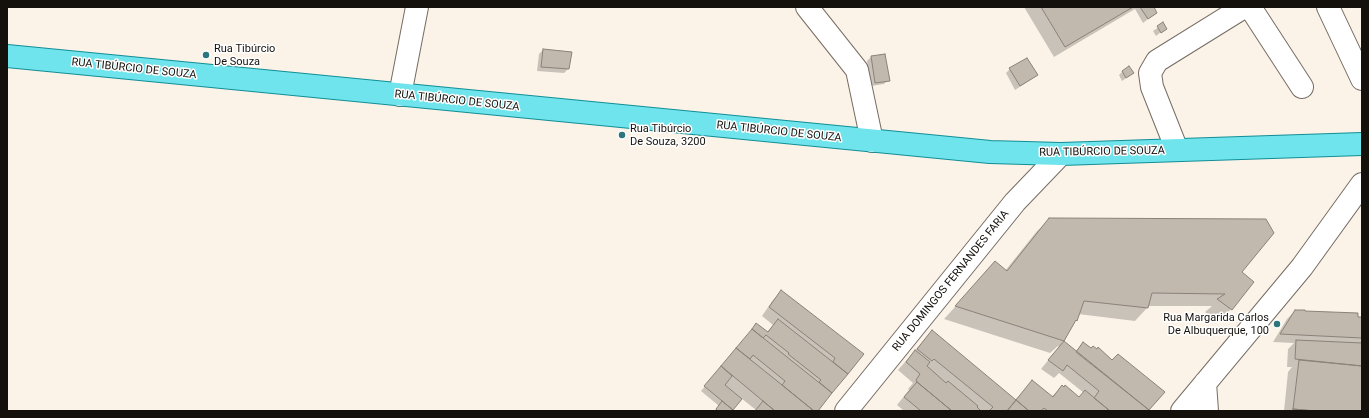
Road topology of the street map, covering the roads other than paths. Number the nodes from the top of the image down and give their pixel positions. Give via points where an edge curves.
1 (417, 7) edge
2 (807, 7) edge
3 (1244, 7) edge
4 (1250, 7) edge
5 (1328, 7) edge
6 (7, 56) edge
7 (1362, 79) edge
8 (1302, 87) dead end
9 (400, 95) junction
10 (872, 141) junction
11 (1362, 144) edge
12 (1177, 150) junction
13 (1061, 154) junction
14 (1362, 184) edge
15 (1205, 383) junction
16 (846, 411) edge
17 (1182, 411) edge
18 (1207, 411) edge

1 - 9 street
2 - 10 street via 857,70
3 - 12 street via 1157,61 1150,73 1152,86
4 - 8 street
5 - 7 street
6 - 9 main road, RUA TIBÚRCIO DE SOUZA
9 - 10 main road, RUA TIBÚRCIO DE SOUZA
10 - 13 main road, RUA TIBÚRCIO DE SOUZA via 990,152
11 - 12 main road, RUA TIBÚRCIO DE SOUZA
12 - 13 main road, RUA TIBÚRCIO DE SOUZA
13 - 16 street, RUA DOMINGOS FERNANDES FARIA via 1015,202
14 - 15 street via 1302,267
15 - 17 street
15 - 18 street

